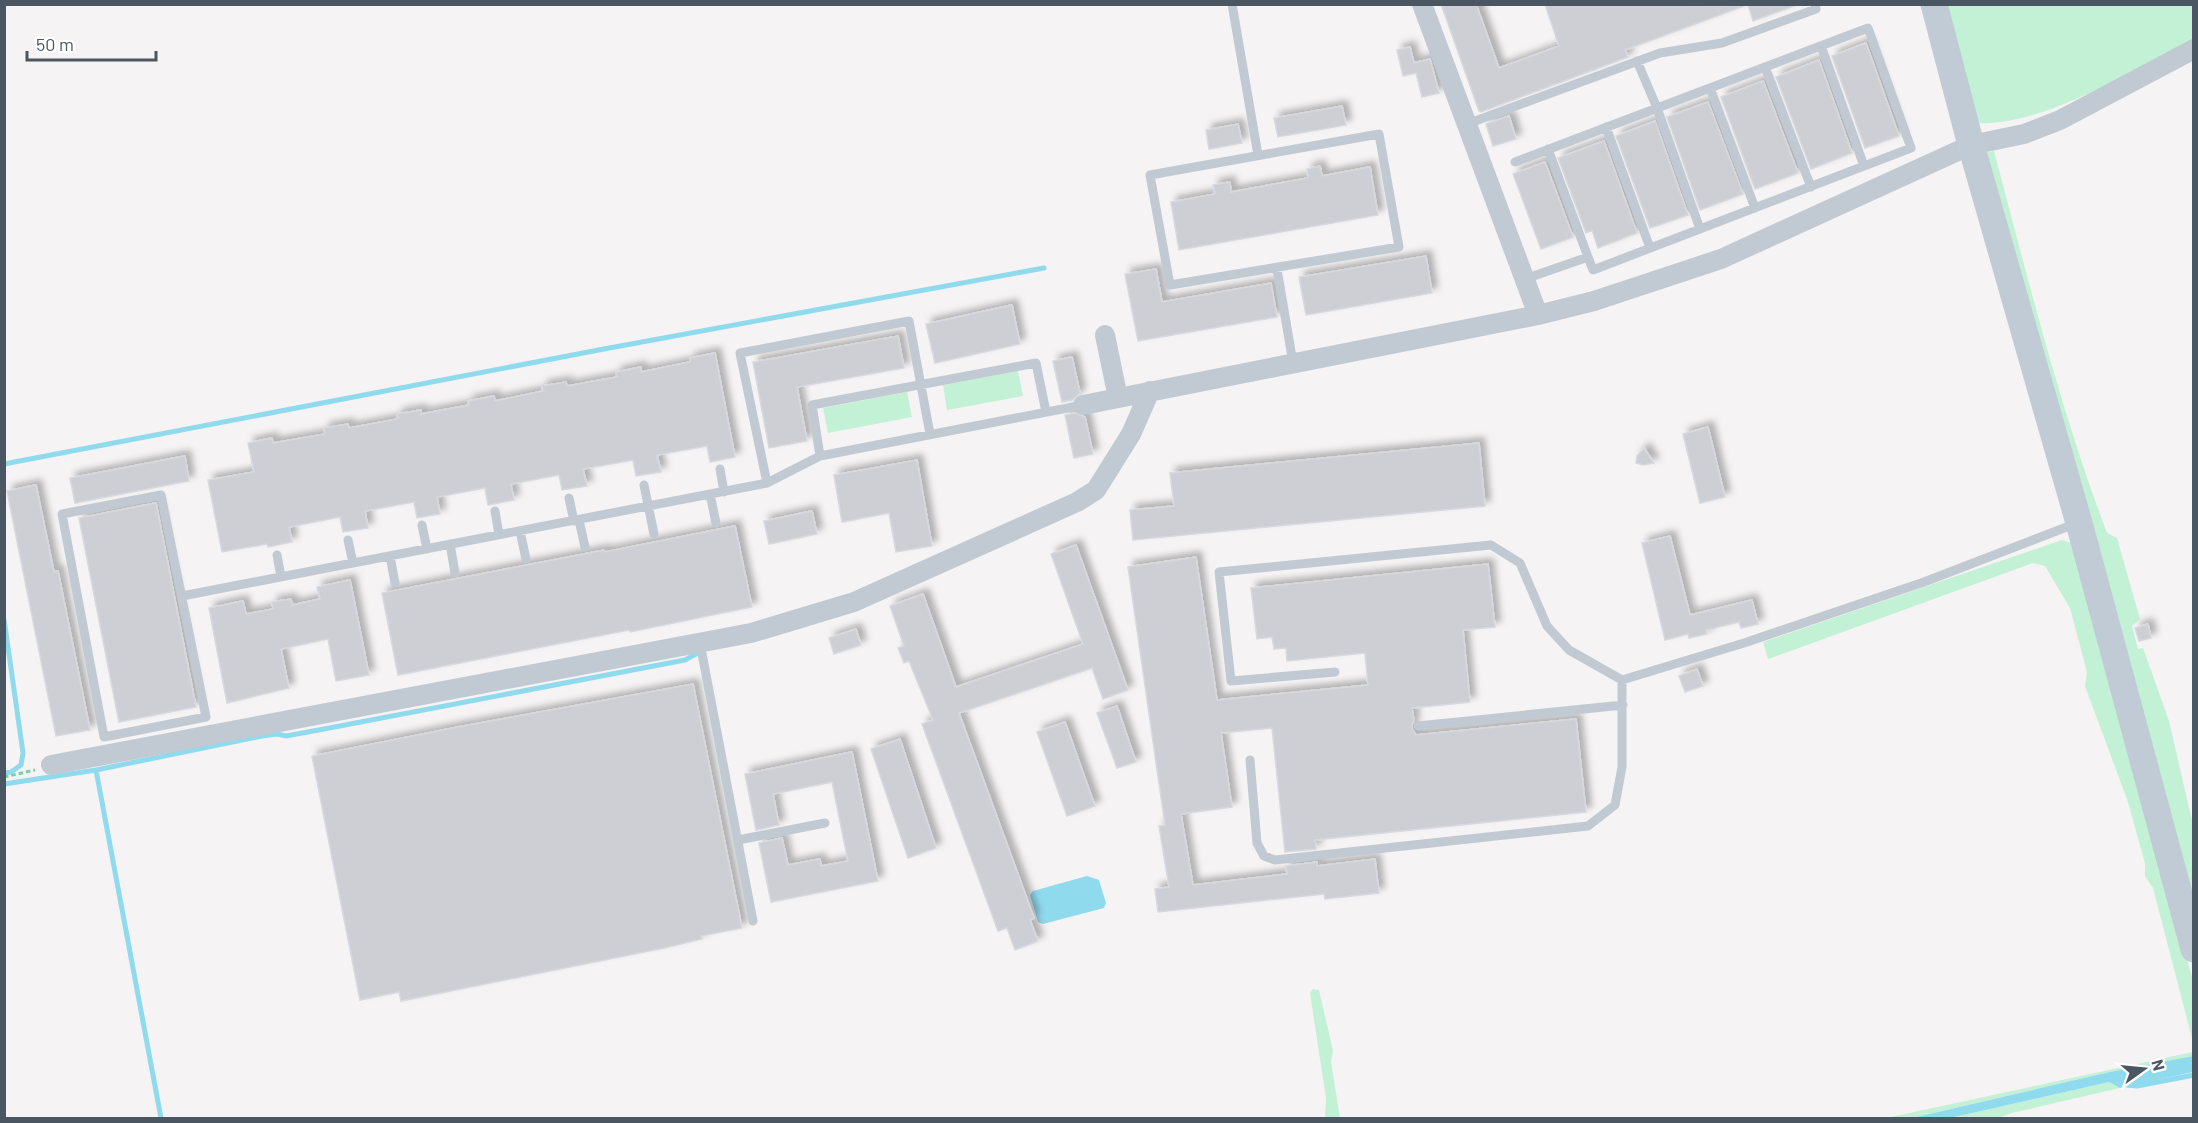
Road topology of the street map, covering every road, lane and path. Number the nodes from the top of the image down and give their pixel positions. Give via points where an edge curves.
1 (1232, 4) edge
2 (1422, 4) edge
3 (1815, 4) edge
4 (1934, 4) edge
5 (1821, 46) junction
6 (2193, 49) edge
7 (1637, 61) junction
8 (1765, 67) junction
9 (1710, 88) junction
10 (1657, 108) junction
11 (1467, 124) junction
12 (1606, 127) junction
13 (1971, 145) junction
14 (1548, 149) junction
15 (1258, 155) junction
16 (1515, 162) dead end
17 (1864, 166) junction
18 (1810, 187) junction
19 (1755, 208) junction
20 (1700, 229) junction
21 (1650, 248) junction
22 (1588, 257) junction
23 (1277, 268) junction
24 (1525, 279) junction
25 (1538, 315) junction
26 (1105, 335) dead end
27 (1293, 363) junction
28 (921, 385) junction
29 (1150, 391) junction
30 (1118, 398) junction
31 (1083, 405) joint
32 (1046, 412) junction
33 (930, 434) junction
34 (820, 456) junction
35 (720, 469) dead end
36 (767, 483) junction
37 (644, 485) dead end
38 (724, 492) junction
39 (710, 494) junction
40 (569, 498) dead end
41 (648, 506) junction
42 (495, 511) dead end
43 (577, 520) junction
44 (716, 523) dead end
45 (2079, 523) junction
46 (423, 525) dead end
47 (520, 531) junction
48 (654, 534) dead end
49 (499, 535) junction
50 (348, 540) dead end
51 (450, 544) junction
52 (585, 547) dead end
53 (427, 549) junction
54 (277, 555) dead end
55 (390, 556) junction
56 (526, 559) dead end
57 (352, 563) junction
58 (455, 573) dead end
59 (281, 577) junction
60 (396, 583) dead end
61 (182, 596) junction
62 (700, 643) junction
63 (1335, 672) dead end
64 (1622, 680) junction
65 (1623, 705) junction
66 (1418, 726) dead end
67 (1250, 760) dead end
68 (51, 765) joint
69 (4, 777) edge
70 (825, 823) dead end
71 (738, 840) junction
72 (753, 921) dead end
73 (2193, 949) edge

1 - 15 lane
2 - 11 street
3 - 7 lane via 1816,9 1722,43 1660,53
4 - 13 main road
5 - 8 lane
5 - 17 lane
5 - 17 lane via 1868,28 1876,50 1911,148
6 - 13 street via 2060,120 2024,134
7 - 10 lane
7 - 11 lane
8 - 9 lane
8 - 18 lane
9 - 10 lane
9 - 19 lane
10 - 12 lane
10 - 20 lane
11 - 24 street
12 - 14 lane
12 - 21 lane
13 - 25 street via 1721,259
13 - 45 main road
14 - 16 lane
14 - 22 lane
15 - 23 lane via 1150,175 1170,285
15 - 23 lane via 1379,134 1399,247
17 - 18 lane
18 - 19 lane
19 - 20 lane
20 - 21 lane
21 - 22 lane via 1593,270
22 - 24 lane
23 - 27 lane
24 - 25 street
25 - 27 street
26 - 30 street
27 - 29 street
28 - 32 lane via 1036,363
28 - 33 lane
28 - 34 lane via 812,405
28 - 36 lane via 909,321 741,353
29 - 30 street
29 - 62 street via 1131,434 1096,490 1077,502 854,602 751,633
30 - 31 street
31 - 32 lane
32 - 33 lane
33 - 34 lane
34 - 36 lane
35 - 38 lane
36 - 38 lane
37 - 41 lane
38 - 39 lane
39 - 41 lane
39 - 44 lane
40 - 43 lane
41 - 43 lane
41 - 48 lane
42 - 49 lane
43 - 47 lane
43 - 52 lane
45 - 64 lane via 1924,582
45 - 73 main road
46 - 53 lane
47 - 49 lane
47 - 56 lane
49 - 51 lane
50 - 57 lane
51 - 53 lane
51 - 58 lane
53 - 55 lane
54 - 59 lane
55 - 57 lane
55 - 60 lane
57 - 59 lane
59 - 61 lane
61 - 61 lane via 206,717 104,737 62,514 161,495
62 - 68 street
62 - 71 lane
63 - 64 lane via 1231,681 1219,572 1491,545 1520,563 1547,626 1569,650
64 - 65 lane
65 - 66 lane
65 - 67 lane via 1622,767 1615,805 1588,826 1275,860 1264,856 1257,843
68 - 69 path
70 - 71 lane
71 - 72 lane

